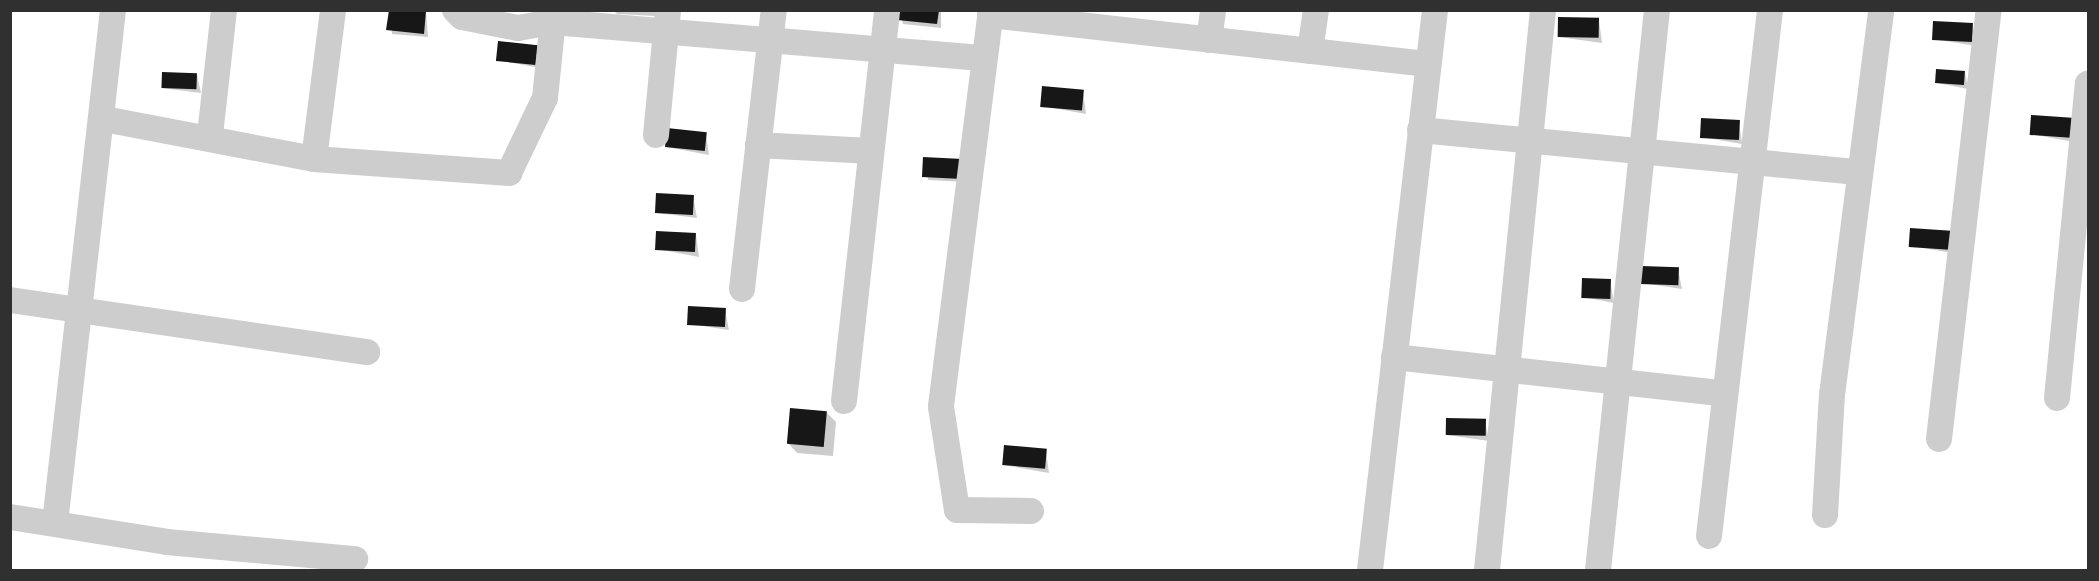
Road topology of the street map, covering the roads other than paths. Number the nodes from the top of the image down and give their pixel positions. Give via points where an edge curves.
1 (113, 10) edge
2 (225, 10) edge
3 (333, 10) edge
4 (455, 10) edge
5 (774, 10) edge
6 (887, 10) edge
7 (1213, 10) edge
8 (1316, 10) edge
9 (1435, 10) edge
10 (1543, 10) edge
11 (1657, 10) edge
12 (1770, 10) edge
13 (1881, 10) edge
14 (1989, 10) edge
15 (990, 13) edge
16 (554, 16) edge
17 (1106, 19) edge
18 (667, 20) edge
19 (771, 38) junction
20 (1209, 40) junction
21 (882, 51) junction
22 (1310, 51) junction
23 (985, 58) junction
24 (1428, 64) junction
25 (2088, 84) edge
26 (104, 119) junction
27 (211, 126) dead end
28 (1420, 130) junction
29 (656, 135) dead end
30 (1529, 139) junction
31 (758, 145) junction
32 (871, 151) junction
33 (1641, 153) junction
34 (314, 159) junction
35 (1756, 163) junction
36 (1860, 172) junction
37 (2083, 198) edge
38 (742, 289) dead end
39 (10, 300) edge
40 (82, 309) junction
41 (367, 352) dead end
42 (1394, 357) junction
43 (1507, 367) junction
44 (1617, 378) junction
45 (1722, 393) junction
46 (2057, 398) dead end
47 (844, 401) dead end
48 (1939, 439) dead end
49 (1031, 511) dead end
50 (1825, 515) dead end
51 (10, 517) edge
52 (55, 523) junction
53 (1709, 536) dead end
54 (355, 559) dead end
55 (1370, 570) edge
56 (1487, 570) edge
57 (1598, 570) edge

1 - 26 street
2 - 27 street
3 - 34 street
4 - 16 street via 462,17 518,28
5 - 19 street
6 - 21 street
7 - 20 street
8 - 22 street
9 - 24 street
10 - 30 street
11 - 33 street
12 - 35 street
13 - 36 street
14 - 48 street
15 - 17 street
15 - 23 street
16 - 18 street
16 - 34 street via 545,98 509,173
17 - 20 street
18 - 19 street
18 - 29 street
19 - 21 street
19 - 31 street
20 - 22 street
21 - 23 street
21 - 32 street
22 - 24 street
23 - 49 street via 941,407 957,510
24 - 28 street
25 - 37 street
26 - 34 street
26 - 40 street
28 - 30 street
28 - 42 street
30 - 33 street
30 - 43 street
31 - 32 street
31 - 38 street
32 - 47 street
33 - 35 street
33 - 44 street
35 - 36 street
35 - 45 street
36 - 50 street via 1832,395
37 - 46 street
39 - 40 street
40 - 41 street
40 - 52 street
42 - 43 street
42 - 55 street
43 - 44 street
43 - 56 street
44 - 45 street
44 - 57 street
45 - 53 street
51 - 52 street
52 - 54 street via 167,542

